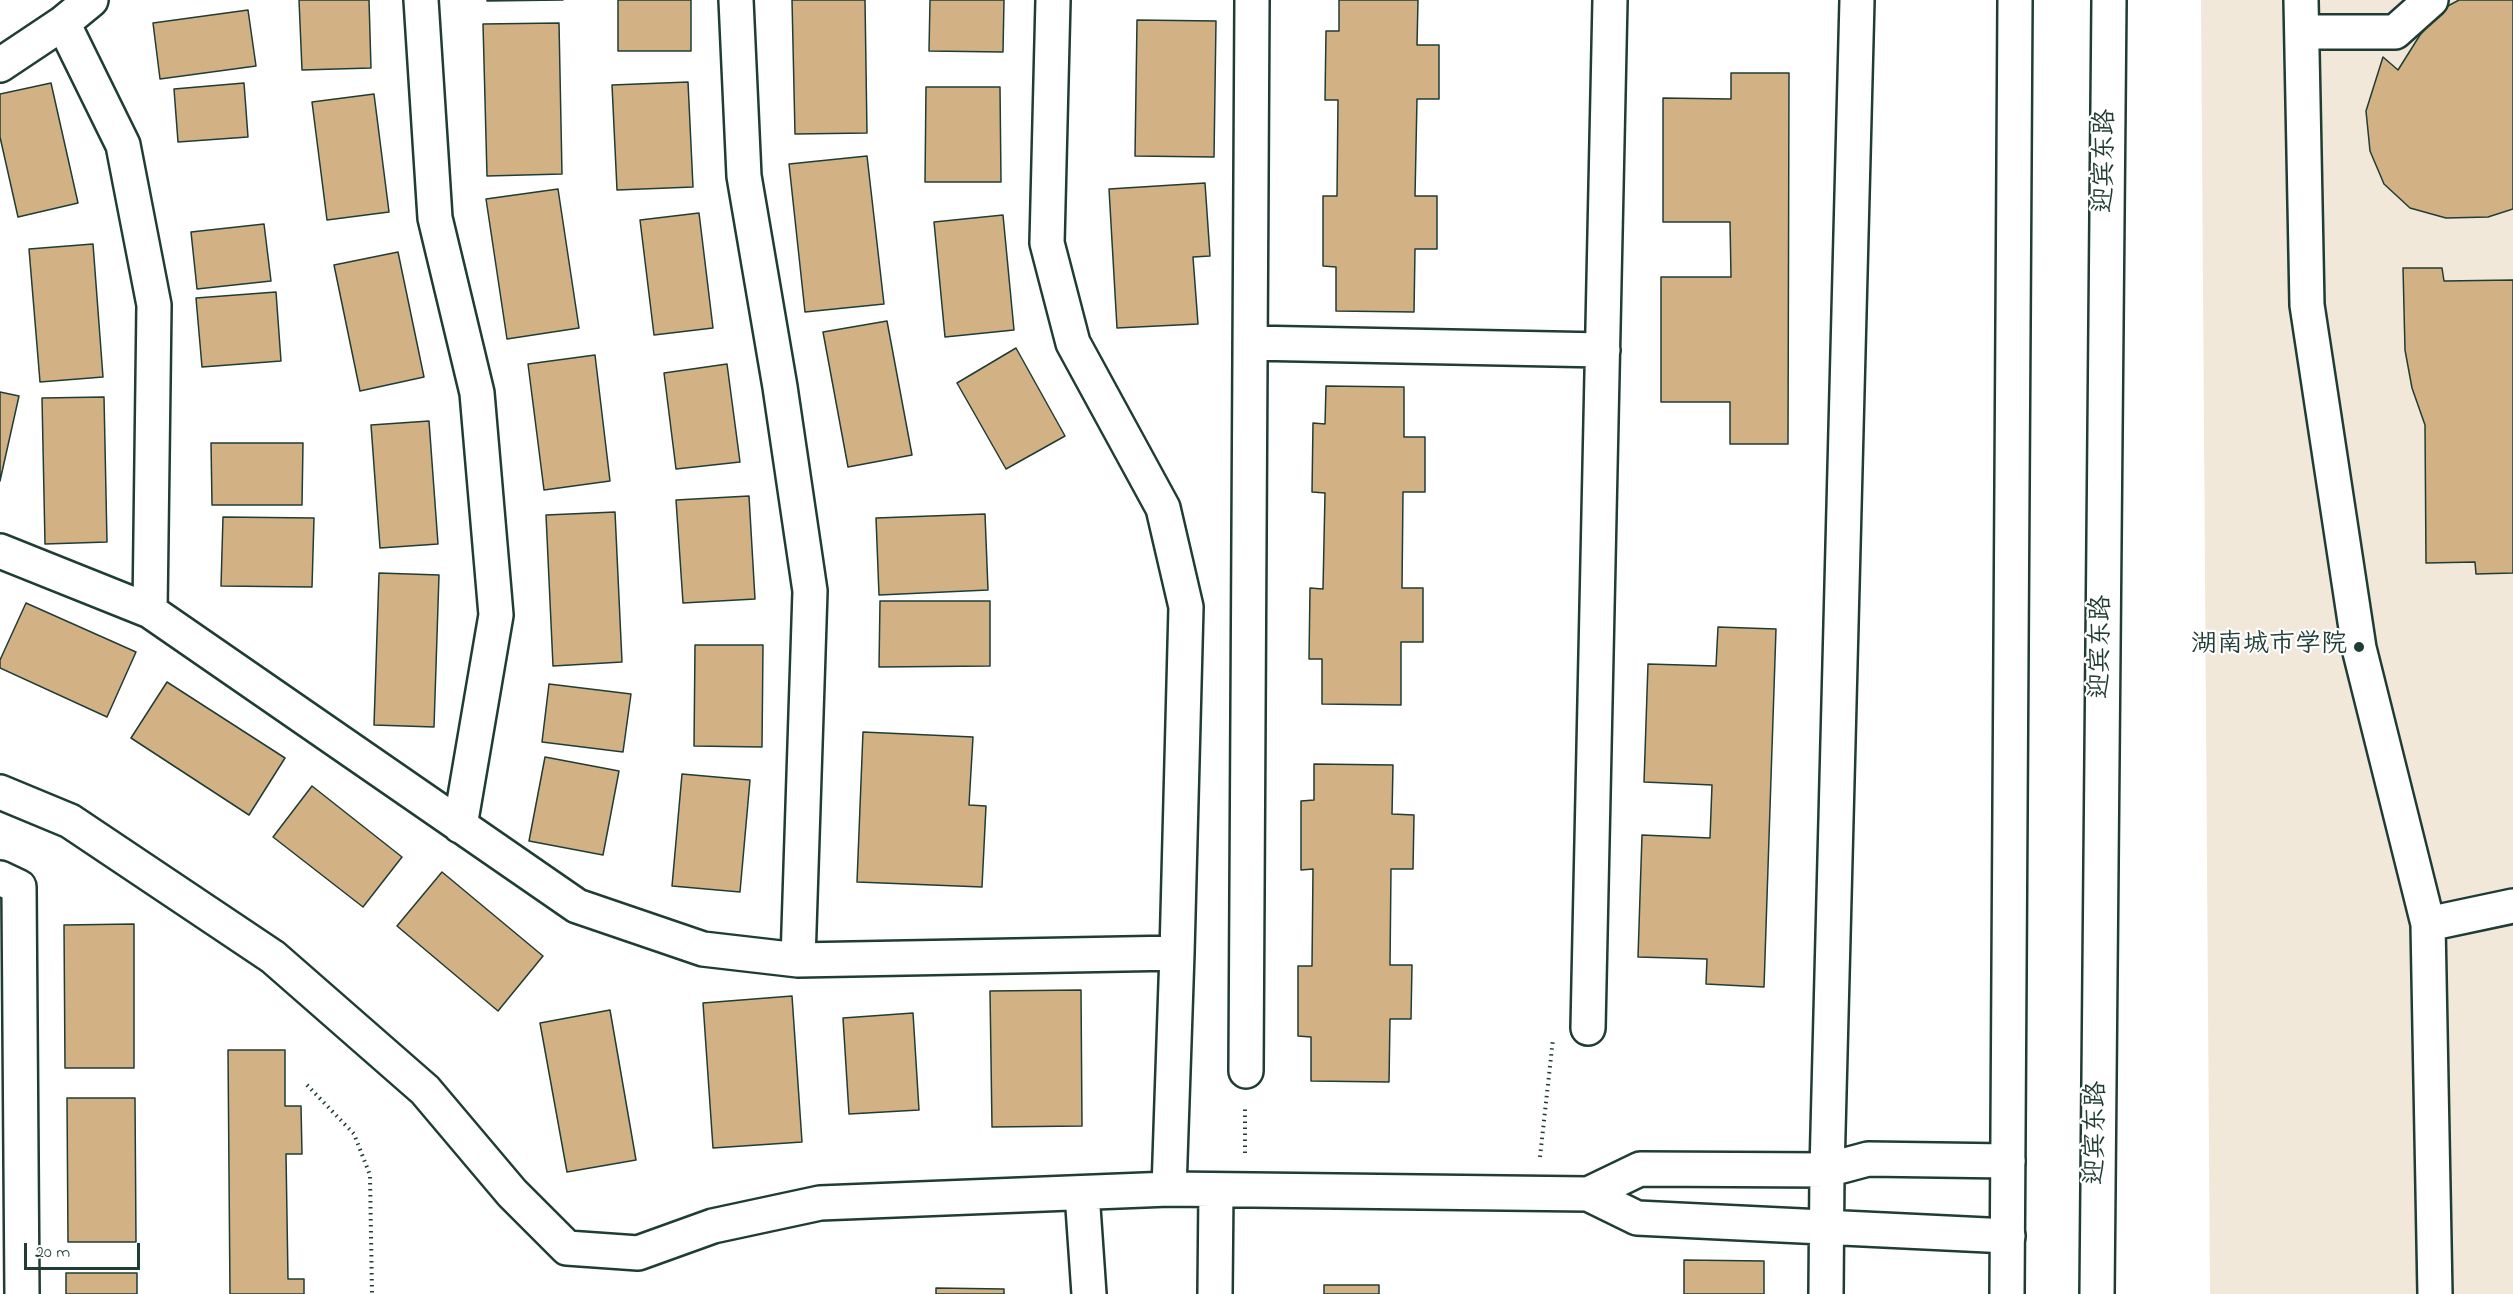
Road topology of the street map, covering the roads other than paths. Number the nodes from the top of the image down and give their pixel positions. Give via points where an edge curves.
1 (91, 0) edge
2 (421, 0) edge
3 (736, 0) edge
4 (1053, 0) edge
5 (1252, 0) edge
6 (1610, 0) edge
7 (1857, 0) edge
8 (2015, 0) edge
9 (2109, 0) edge
10 (2301, 0) edge
11 (2431, 0) edge
12 (63, 23) junction
13 (2302, 32) junction
14 (0, 65) edge
15 (1250, 343) junction
16 (1603, 351) junction
17 (0, 551) edge
18 (150, 611) junction
19 (0, 792) edge
20 (460, 826) junction
21 (0, 878) edge
22 (2513, 906) edge
23 (2428, 924) junction
24 (1177, 953) junction
25 (798, 960) junction
26 (1588, 1028) road end
27 (1246, 1071) road end
28 (2008, 1161) junction
29 (1827, 1170) junction
30 (1169, 1189) junction
31 (1230, 1190) junction
32 (1082, 1193) junction
33 (1588, 1194) junction
34 (1827, 1226) junction
35 (2008, 1236) junction
36 (22, 1294) edge
37 (1089, 1294) edge
38 (1215, 1294) edge
39 (1826, 1294) edge
40 (2007, 1294) edge
41 (2097, 1294) edge
42 (2434, 1294) edge

1 - 12 main road
2 - 20 main road via 435,218 477,393 496,615
3 - 25 main road via 744,176 810,591
4 - 24 main road via 1047,243 1073,343 1163,508 1186,607
5 - 15 main road
6 - 16 main road
7 - 29 main road
8 - 28 main road
9 - 41 main road, 迎宾东路
10 - 13 main road
11 - 13 main road via 2395,32
12 - 14 main road
12 - 18 main road via 123,145 154,305
13 - 23 main road via 2307,305 2359,648
15 - 16 main road
15 - 27 main road
16 - 26 main road
17 - 18 main road
18 - 20 main road
19 - 32 main road via 70,821 273,957 424,1090 512,1193 567,1248 638,1253 713,1226 820,1203
20 - 25 main road via 577,906 703,949
21 - 36 main road via 19,887
22 - 23 main road
23 - 42 main road
24 - 25 main road
24 - 30 main road
28 - 29 main road via 1868,1159
28 - 35 main road
29 - 33 main road via 1640,1169
29 - 34 main road
30 - 31 main road
30 - 32 main road
31 - 33 main road
31 - 38 main road
32 - 37 main road
33 - 34 main road via 1636,1218
34 - 35 main road
34 - 39 main road
35 - 40 main road

